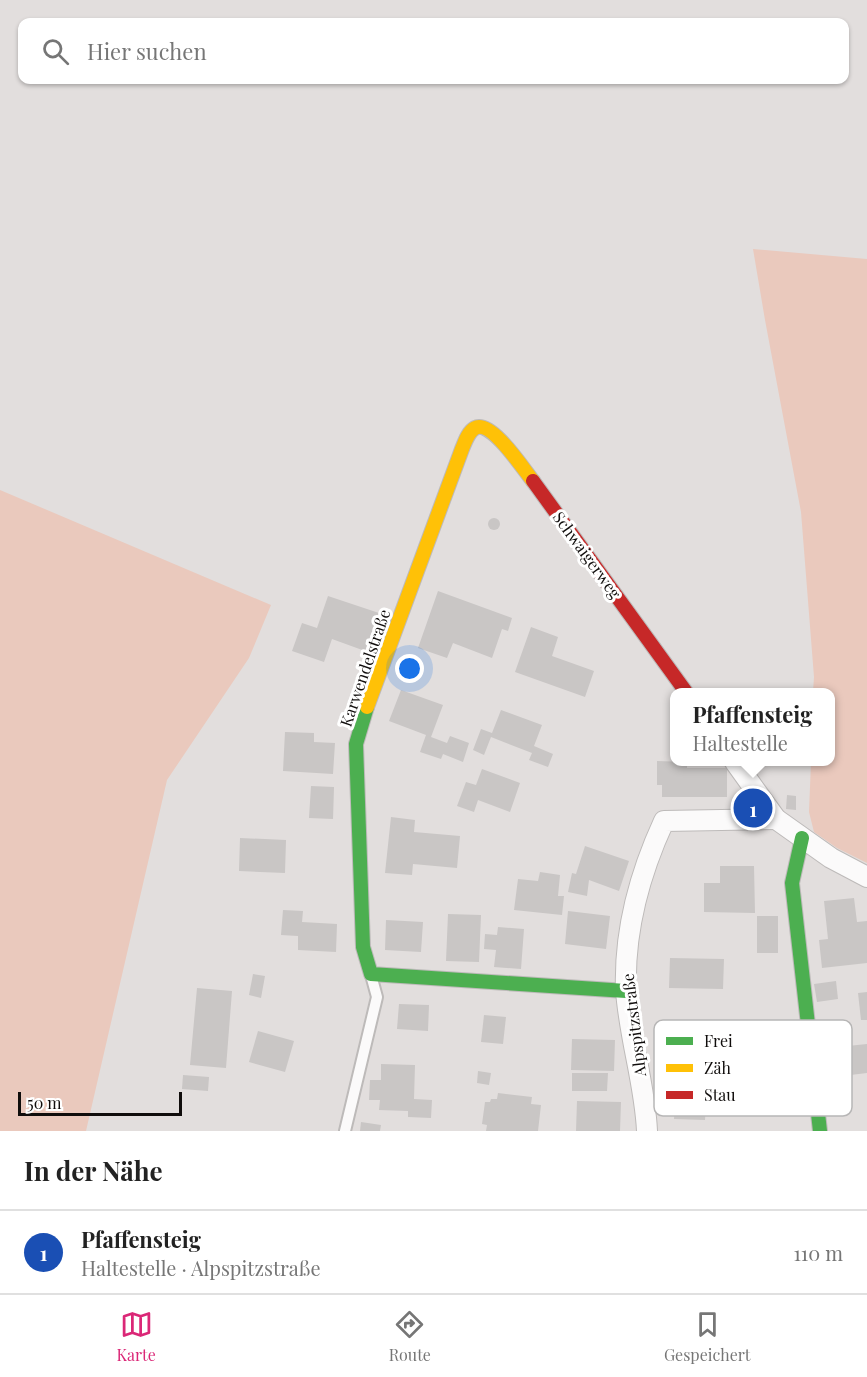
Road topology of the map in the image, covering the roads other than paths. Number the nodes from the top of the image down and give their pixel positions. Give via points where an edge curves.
1 (481, 426) joint
2 (682, 688) edge
3 (738, 766) edge
4 (776, 819) junction
5 (802, 838) junction
6 (867, 878) edge
7 (371, 974) junction
8 (626, 991) junction
9 (807, 1020) edge
10 (818, 1116) edge
11 (345, 1131) edge
12 (647, 1131) edge
13 (820, 1131) edge

1 - 2 street, Schwaigerweg via 497,436 542,492
1 - 7 street, Karwendelstraße via 469,434 462,449 370,695 356,744 363,947
3 - 4 street
4 - 5 street
4 - 8 street, Alpspitzstraße via 664,821 648,856 636,900 627,949
5 - 6 street
5 - 9 street via 792,883
7 - 8 street
7 - 11 lane, Karwendelstraße via 377,997
8 - 12 street, Alpspitzstraße
10 - 13 street

